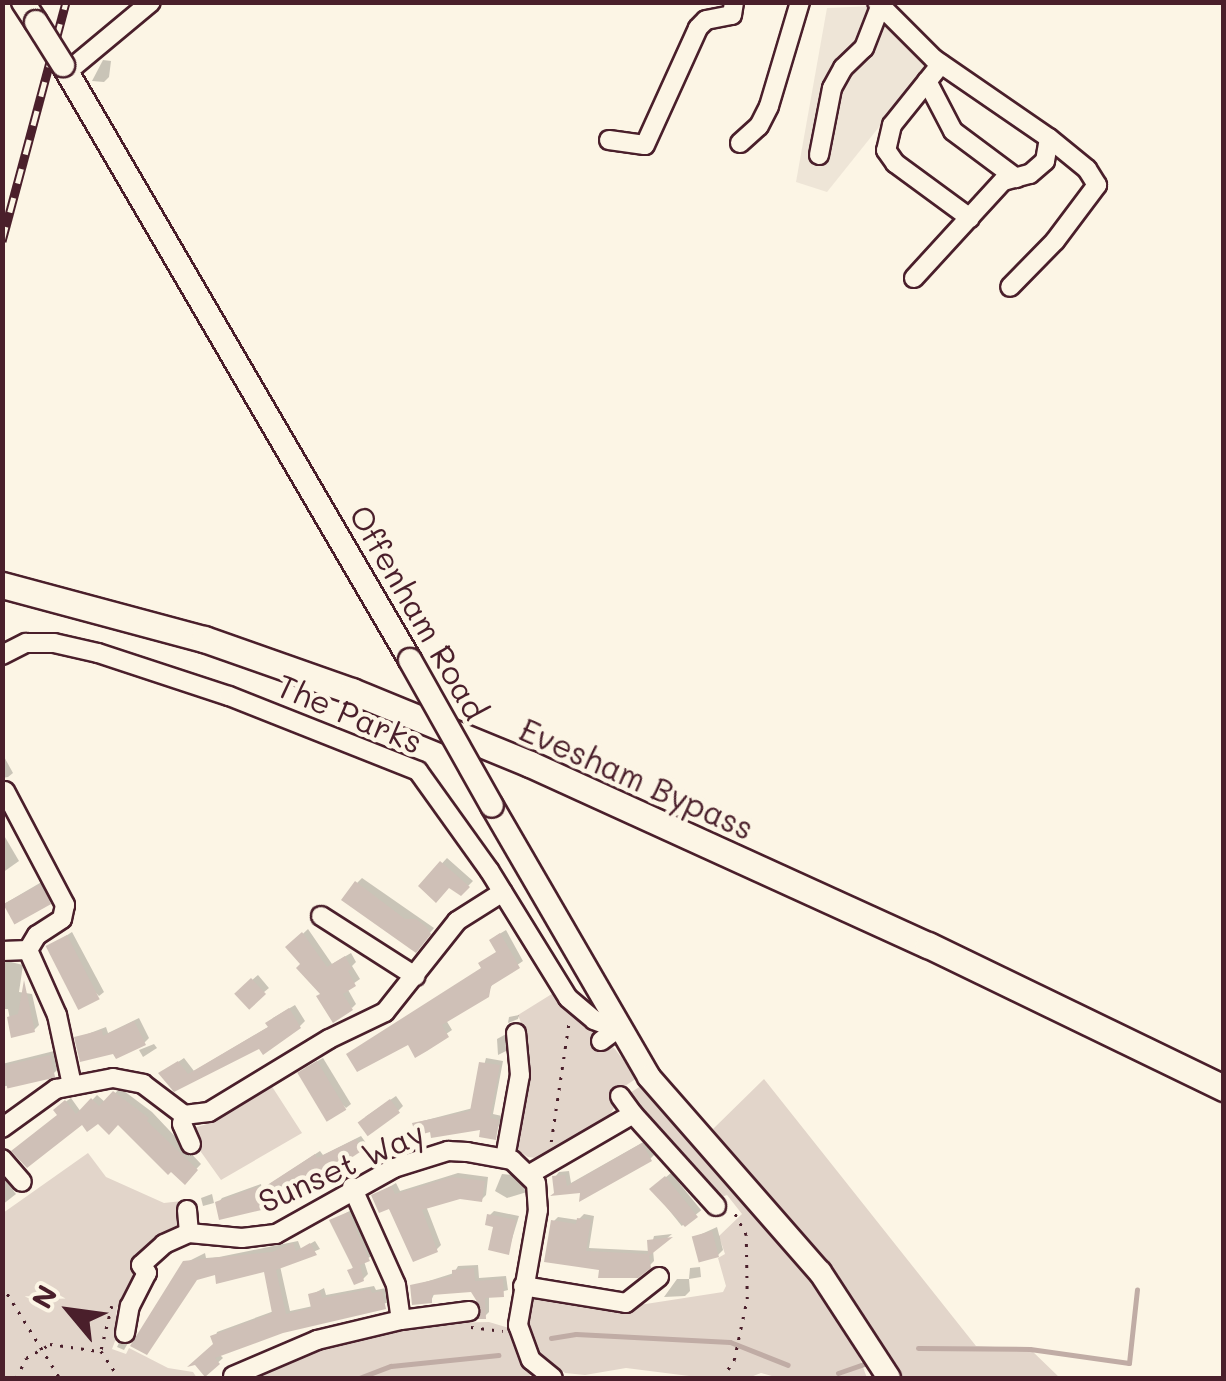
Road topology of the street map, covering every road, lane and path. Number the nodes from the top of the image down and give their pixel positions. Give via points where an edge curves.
1 (152, 2) edge
2 (734, 2) edge
3 (800, 2) edge
4 (879, 5) edge
5 (30, 12) edge
6 (940, 64) junction
7 (65, 68) junction
8 (927, 81) junction
9 (1048, 138) junction
10 (609, 140) dead end
11 (740, 143) dead end
12 (819, 155) dead end
13 (1016, 178) junction
14 (970, 218) junction
15 (914, 278) dead end
16 (1010, 287) dead end
17 (2, 585) edge
18 (2, 655) edge
19 (5, 791) dead end
20 (7, 816) edge
21 (502, 892) junction
22 (321, 916) dead end
23 (28, 950) junction
24 (2, 951) edge
25 (415, 976) junction
26 (572, 1002) junction
27 (516, 1032) dead end
28 (609, 1035) junction
29 (72, 1085) junction
30 (1224, 1088) edge
31 (620, 1096) dead end
32 (633, 1114) junction
33 (184, 1115) junction
34 (5, 1121) edge
35 (191, 1144) dead end
36 (505, 1158) junction
37 (2, 1159) edge
38 (548, 1163) junction
39 (530, 1174) junction
40 (22, 1182) dead end
41 (352, 1187) junction
42 (716, 1206) joint
43 (187, 1210) dead end
44 (189, 1232) junction
45 (660, 1277) dead end
46 (2, 1285) edge
47 (524, 1286) junction
48 (469, 1311) dead end
49 (401, 1320) junction
50 (125, 1333) dead end
51 (40, 1348) junction
52 (101, 1351) dead end
53 (882, 1372) edge
54 (540, 1375) edge
55 (233, 1376) dead end
56 (16, 1378) edge
57 (60, 1378) edge
58 (722, 1378) edge

1 - 7 street
2 - 10 street via 732,16 698,28 646,145
3 - 11 street via 769,106
4 - 6 street
4 - 12 street via 864,48 832,88
5 - 7 main road, Offenham Road, bridge
6 - 8 street
6 - 9 street
7 - 28 main road, Offenham Road, bridge via 410,660
8 - 13 street via 952,131
8 - 14 street via 892,126 886,150 895,164
9 - 13 street via 1045,162
9 - 16 street via 1088,169 1097,185
13 - 14 street via 1003,181
14 - 15 street
17 - 30 highway, Evesham Bypass via 204,639 352,690 928,945
18 - 21 street, The Parks via 26,643 54,642 229,696 401,763 428,780
19 - 20 street
20 - 23 street via 65,905 62,919
21 - 25 street via 457,922
21 - 26 street, The Parks
22 - 25 street
23 - 24 street
23 - 29 street via 58,1015
25 - 33 street via 385,1012 209,1112
26 - 28 street, The Parks
26 - 38 path
27 - 36 street via 520,1075
28 - 53 main road, Offenham Road via 820,1272
29 - 33 street via 129,1078
29 - 34 street
31 - 32 street
32 - 38 street
32 - 42 street
33 - 35 street
36 - 39 street, Sunset Way
36 - 41 street, Sunset Way via 448,1151
37 - 40 street
38 - 39 street
39 - 47 street via 538,1210
41 - 44 street, Sunset Way via 276,1234
41 - 49 street via 396,1285
42 - 58 path via 726,1200 746,1235 749,1273 736,1353
43 - 44 street
44 - 50 street via 141,1265 147,1272 124,1312
45 - 47 street via 626,1303
46 - 51 path
47 - 54 street via 519,1334
48 - 49 street
49 - 55 street via 317,1340
51 - 52 path via 62,1344
51 - 56 path
51 - 57 path

